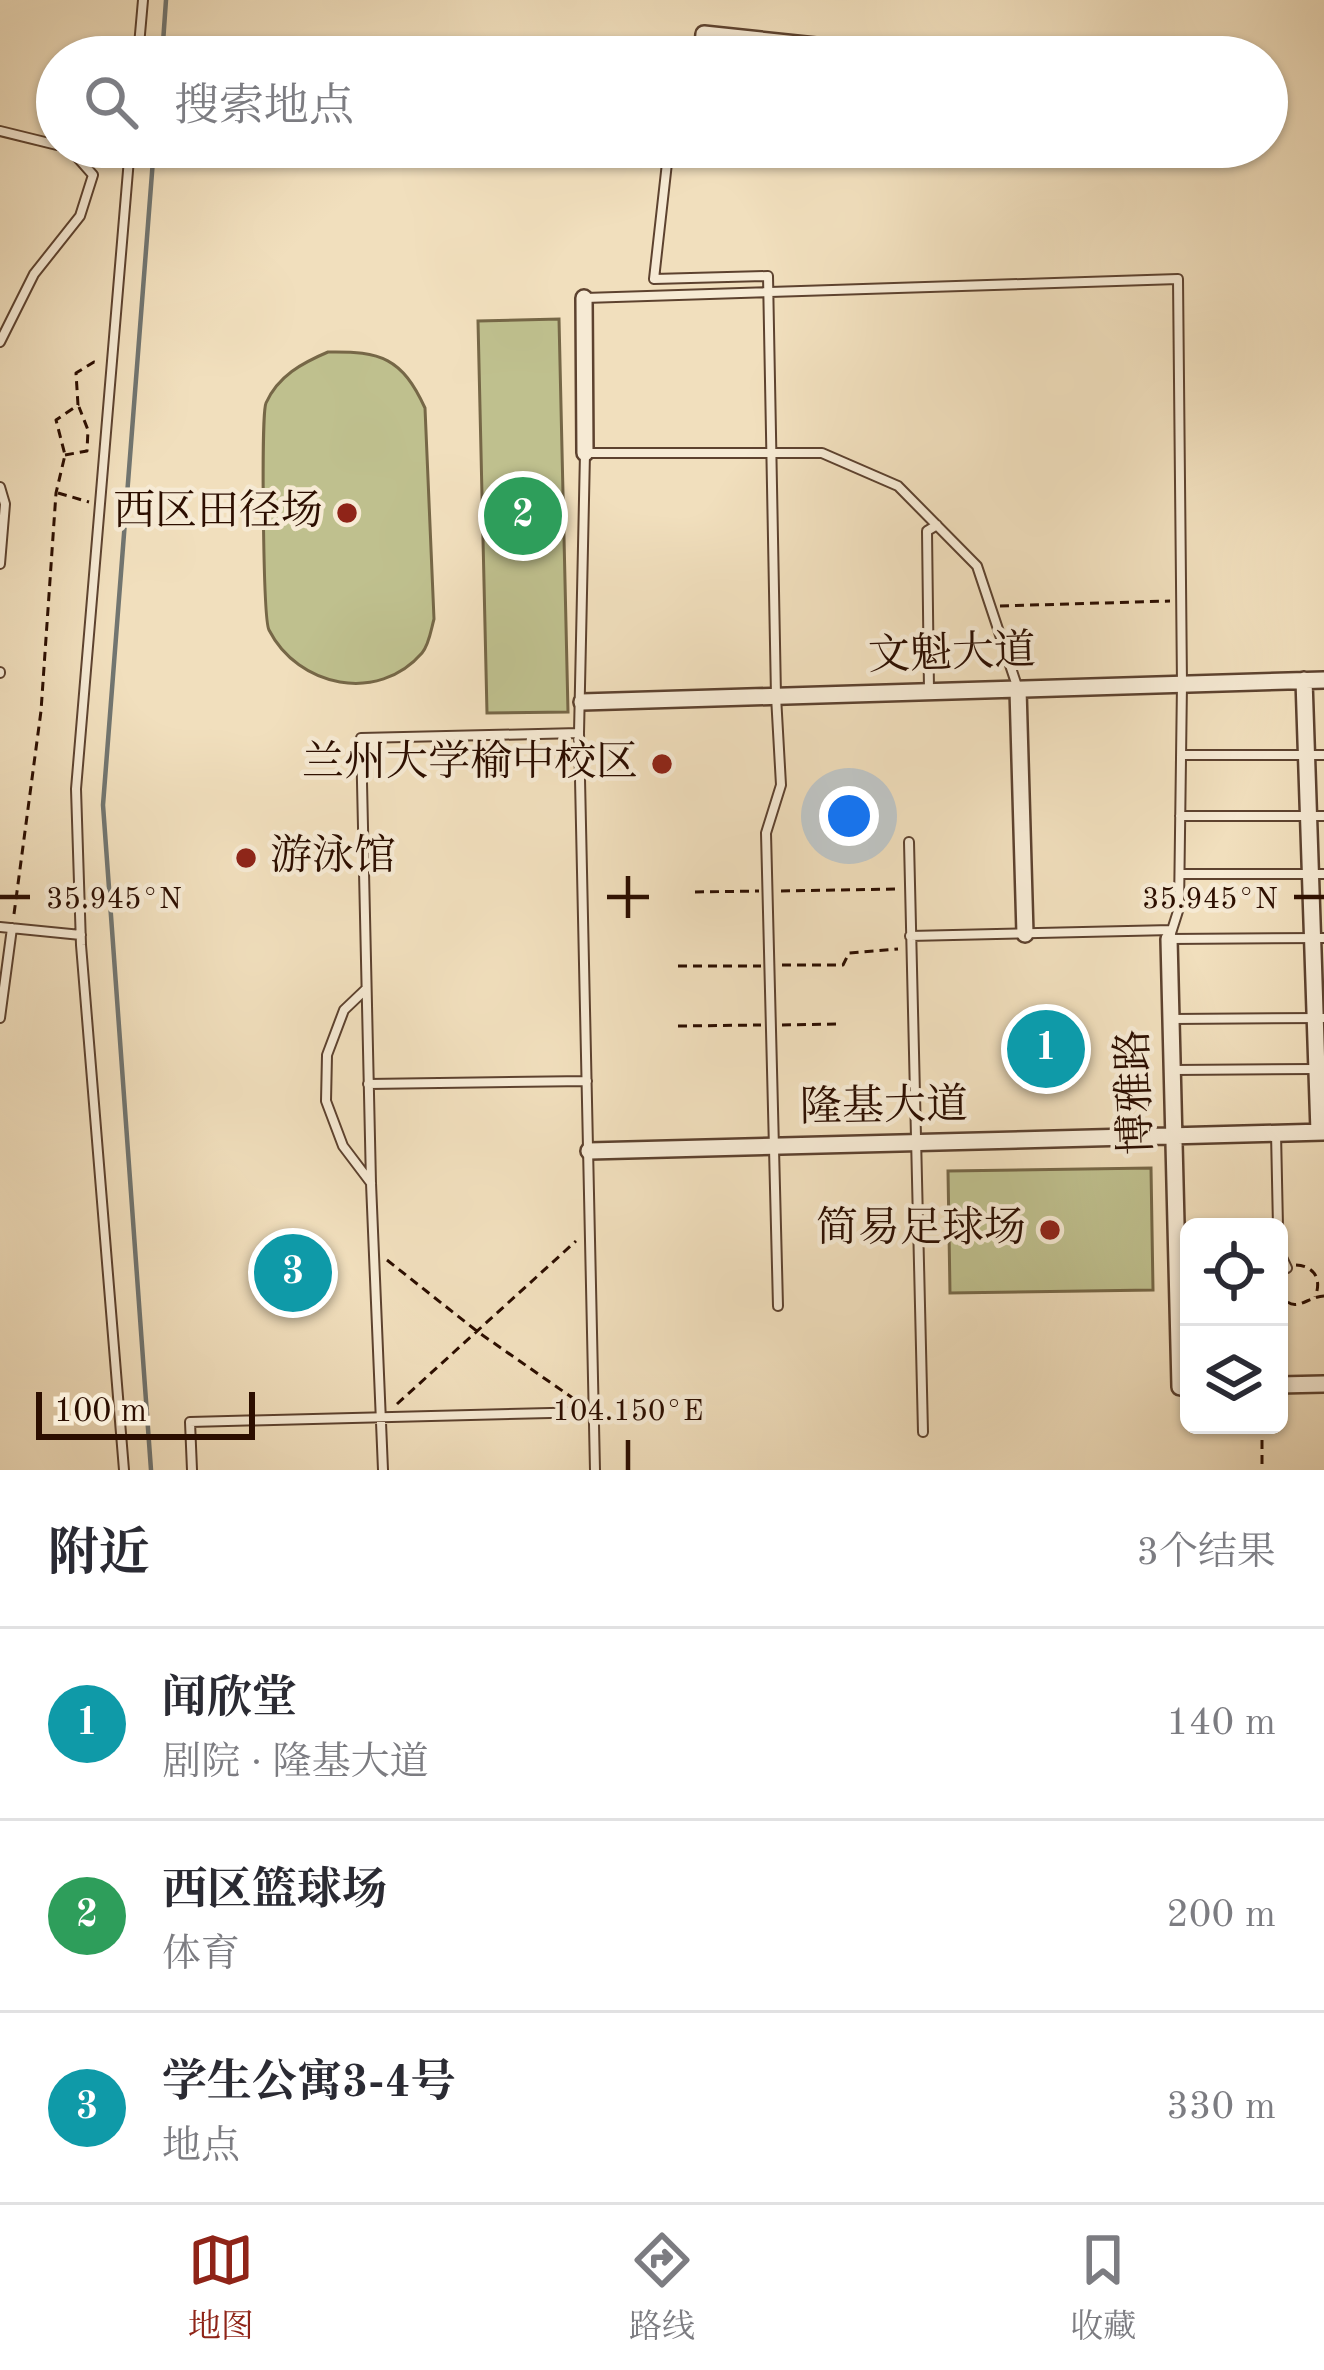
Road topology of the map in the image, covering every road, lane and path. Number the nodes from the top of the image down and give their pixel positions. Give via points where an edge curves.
1 (143, 0) edge
2 (140, 36) edge
3 (0, 131) edge
4 (36, 140) edge
5 (87, 168) edge
6 (128, 168) edge
7 (666, 168) edge
8 (769, 292) junction
9 (584, 298) joint
10 (0, 342) edge
11 (112, 365) junction
12 (78, 405) junction
13 (773, 452) junction
14 (585, 453) junction
15 (64, 455) junction
16 (0, 487) edge
17 (56, 493) junction
18 (100, 506) junction
19 (937, 525) junction
20 (0, 564) edge
21 (1181, 601) junction
22 (992, 606) junction
23 (1304, 680) junction
24 (1324, 680) edge
25 (1182, 684) junction
26 (1018, 688) junction
27 (929, 691) junction
28 (776, 696) junction
29 (582, 702) junction
30 (580, 733) junction
31 (1181, 755) junction
32 (1315, 755) edge
33 (1180, 816) junction
34 (1316, 816) edge
35 (909, 842) dead end
36 (1180, 874) junction
37 (1317, 874) edge
38 (897, 889) dead end
39 (768, 891) junction
40 (695, 892) dead end
41 (0, 927) edge
42 (12, 928) junction
43 (1025, 934) junction
44 (81, 935) junction
45 (1171, 935) junction
46 (910, 936) junction
47 (1318, 938) edge
48 (910, 948) junction
49 (770, 965) junction
50 (678, 967) dead end
51 (367, 989) junction
52 (0, 1018) edge
53 (1320, 1018) edge
54 (1171, 1019) junction
55 (837, 1024) dead end
56 (771, 1025) junction
57 (678, 1026) dead end
58 (1320, 1069) edge
59 (1172, 1070) junction
60 (587, 1081) junction
61 (368, 1084) junction
62 (1322, 1132) edge
63 (1276, 1133) junction
64 (1174, 1136) junction
65 (916, 1143) junction
66 (774, 1147) junction
67 (589, 1151) junction
68 (370, 1183) junction
69 (1278, 1218) edge
70 (590, 1228) junction
71 (374, 1250) junction
72 (1288, 1268) edge
73 (1324, 1296) edge
74 (1315, 1297) junction
75 (1288, 1301) edge
76 (778, 1306) dead end
77 (1182, 1326) edge
78 (478, 1332) junction
79 (1288, 1384) edge
80 (1324, 1384) edge
81 (593, 1412) junction
82 (382, 1417) junction
83 (923, 1432) dead end
84 (1262, 1434) edge
85 (124, 1470) edge
86 (192, 1470) edge
87 (383, 1470) edge
88 (595, 1470) edge
89 (1262, 1470) edge

1 - 2 lane
3 - 4 lane
5 - 10 lane via 93,175 80,216 34,274
6 - 11 lane
7 - 8 lane via 654,279 768,276
8 - 9 lane
8 - 13 lane
8 - 21 lane via 1178,279
9 - 14 street
11 - 12 path via 94,362 76,373
11 - 18 lane
12 - 15 path via 56,420
12 - 15 path via 87,451
13 - 14 lane
13 - 19 lane via 822,453 898,486
13 - 28 lane
14 - 29 lane
15 - 17 path
16 - 20 lane
17 - 18 path
17 - 42 path via 41,711
18 - 44 lane via 76,789
19 - 22 lane via 977,566
19 - 27 lane via 927,531
21 - 22 path
21 - 25 lane
22 - 26 lane
23 - 24 street, 文魁大道
23 - 25 street, 文魁大道
23 - 32 street
25 - 26 street, 文魁大道
25 - 31 lane
26 - 27 street, 文魁大道
26 - 43 street
27 - 28 street, 文魁大道
28 - 29 street, 文魁大道
28 - 39 lane via 781,784 766,833
29 - 30 lane
30 - 51 lane via 361,737
30 - 60 lane
31 - 32 lane
31 - 33 lane
32 - 34 street
33 - 34 lane
33 - 36 lane
34 - 37 street
35 - 46 lane
36 - 37 lane
36 - 45 lane
37 - 47 street
38 - 39 path
39 - 40 path
39 - 49 lane
41 - 42 lane
42 - 44 lane
42 - 52 lane
43 - 45 lane
43 - 46 lane
44 - 85 lane
45 - 47 lane
45 - 54 street, 博雅路
46 - 48 lane
47 - 53 street
48 - 49 path via 849,953 843,964
48 - 65 lane
49 - 50 path
49 - 56 lane
51 - 61 lane
51 - 68 lane via 338,1025 326,1101 343,1146
53 - 54 lane
53 - 58 street
54 - 59 street, 博雅路
55 - 56 path
56 - 57 path
56 - 66 lane
58 - 59 lane
58 - 62 street
59 - 64 street, 博雅路
60 - 61 lane
60 - 67 lane
61 - 68 lane
62 - 63 street, 隆基大道
63 - 64 street, 隆基大道
63 - 69 lane
64 - 65 street, 隆基大道
64 - 77 street, 博雅路
65 - 66 street, 隆基大道
65 - 83 lane
66 - 67 street, 隆基大道
66 - 76 lane
67 - 70 lane
68 - 71 lane
70 - 78 path
70 - 81 lane
71 - 78 path
71 - 82 lane
72 - 74 path via 1310,1268
73 - 74 path
74 - 75 path
78 - 81 path
78 - 82 path
79 - 80 street
81 - 82 lane
81 - 88 lane
82 - 86 lane via 190,1422
82 - 87 lane
84 - 89 path

